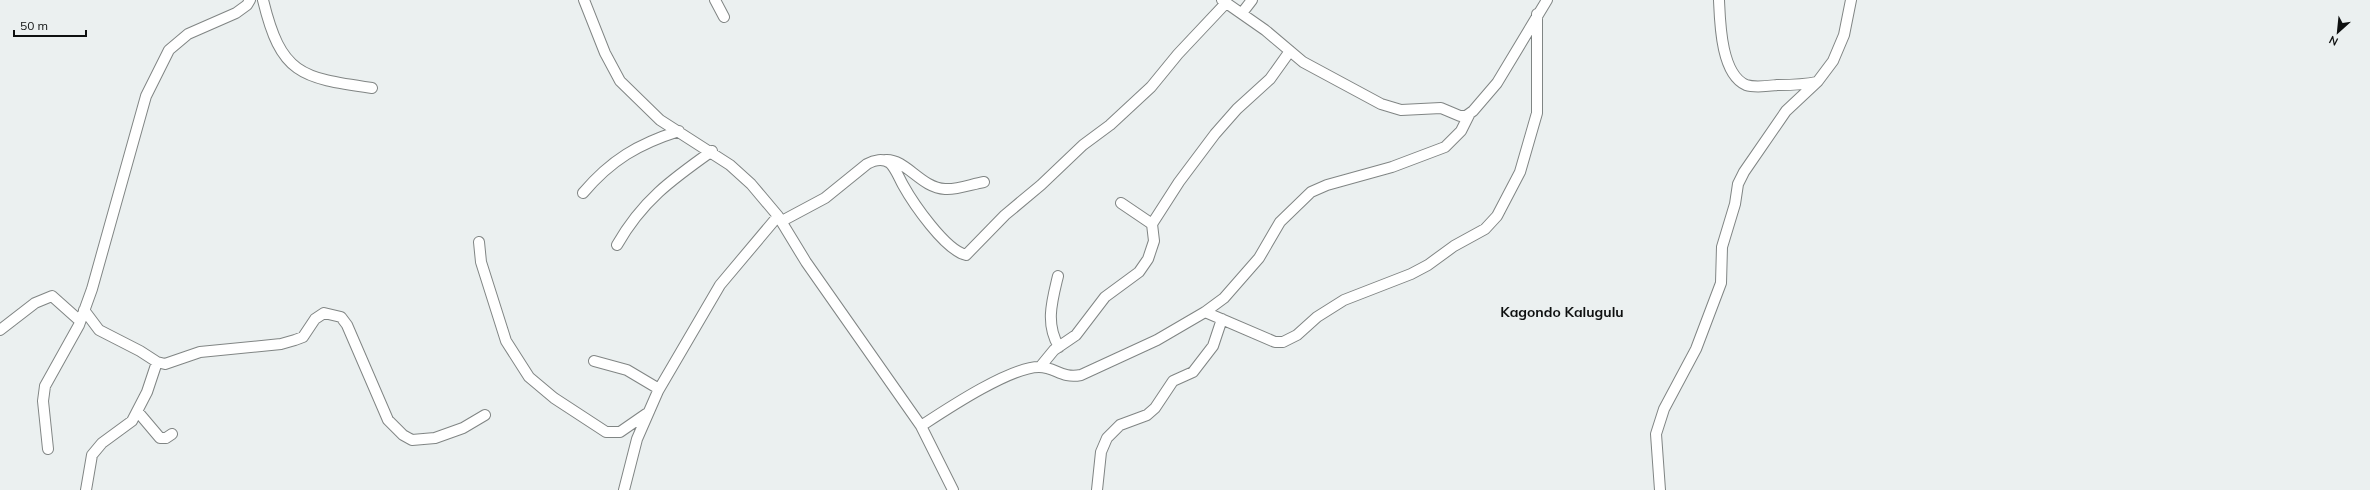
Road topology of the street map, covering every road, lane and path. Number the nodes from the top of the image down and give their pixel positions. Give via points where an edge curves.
1 (250, 0) edge
2 (263, 0) edge
3 (584, 0) edge
4 (715, 0) edge
5 (1252, 0) edge
6 (1546, 0) edge
7 (1719, 0) edge
8 (1851, 0) edge
9 (1224, 2) edge
10 (1242, 13) junction
11 (1537, 14) junction
12 (724, 17) dead end
13 (1290, 51) junction
14 (1818, 81) junction
15 (372, 88) dead end
16 (1469, 115) junction
17 (679, 131) junction
18 (712, 151) junction
19 (883, 160) junction
20 (984, 182) dead end
21 (583, 193) dead end
22 (1121, 203) dead end
23 (780, 218) junction
24 (1152, 224) junction
25 (479, 242) dead end
26 (617, 245) dead end
27 (1058, 276) dead end
28 (84, 310) junction
29 (1205, 312) junction
30 (1222, 319) junction
31 (80, 321) junction
32 (0, 330) edge
33 (1059, 347) junction
34 (594, 361) dead end
35 (157, 362) junction
36 (1040, 367) junction
37 (660, 389) junction
38 (138, 412) junction
39 (648, 413) junction
40 (485, 415) dead end
41 (922, 426) junction
42 (172, 434) dead end
43 (48, 449) dead end
44 (86, 490) edge
45 (624, 490) edge
46 (953, 490) edge
47 (1097, 490) edge
48 (1660, 490) edge

1 - 28 street via 236,13 188,34 169,50 146,96 103,252
2 - 15 street via 278,48 289,62 318,79
3 - 17 street via 605,53 620,80 660,120
4 - 12 street
5 - 10 street
6 - 11 street
7 - 14 street via 1720,24 1727,61 1740,80 1747,85 1756,86 1799,85
8 - 14 street via 1840,48
9 - 10 street
9 - 19 street via 1151,87 1005,215 966,255 952,247 935,229 903,185 892,165
10 - 13 street
11 - 16 street via 1497,83
11 - 30 street via 1537,106 1530,139 1514,185 1497,216 1485,229 1411,274 1334,305 1297,335 1283,342 1275,342
13 - 16 street via 1323,74 1390,108 1442,108 1460,116
13 - 24 street via 1270,79 1237,109 1215,134
14 - 48 street via 1786,111 1738,184 1735,204 1722,247 1721,283 1696,349 1664,409 1656,434
16 - 29 street via 1461,131 1445,147 1392,167 1311,192 1280,222 1259,258 1224,298
17 - 18 street
17 - 21 street via 652,140 612,163
18 - 23 street via 751,184
18 - 26 street via 654,194
19 - 20 street via 897,162 924,182 945,190
19 - 23 street via 874,160 867,164 825,198
22 - 24 street
23 - 37 street via 720,285
23 - 41 street via 806,262
24 - 33 street via 1154,241 1148,259 1129,281 1110,292 1076,335
25 - 39 street via 481,262 506,341 529,377 554,398 606,432 620,432
27 - 33 street via 1050,324 1052,335
28 - 31 street
28 - 35 street via 99,330
29 - 30 street
29 - 36 street via 1156,340 1081,375 1066,376
30 - 47 street via 1213,346 1193,372 1173,381 1155,408 1120,425 1106,438 1101,452
31 - 32 street via 52,296 35,303
31 - 43 street via 45,386 43,401
33 - 36 street
34 - 37 street via 627,370
35 - 38 street
35 - 40 street via 170,364 200,352 288,343 303,337 315,319 324,313 331,313 341,317 348,325 388,420 403,435 412,440 435,438 463,428
36 - 41 street via 1030,368 966,397
37 - 39 street
38 - 42 street via 160,438
38 - 44 street via 132,420 95,450
39 - 45 street via 637,439
41 - 46 street

